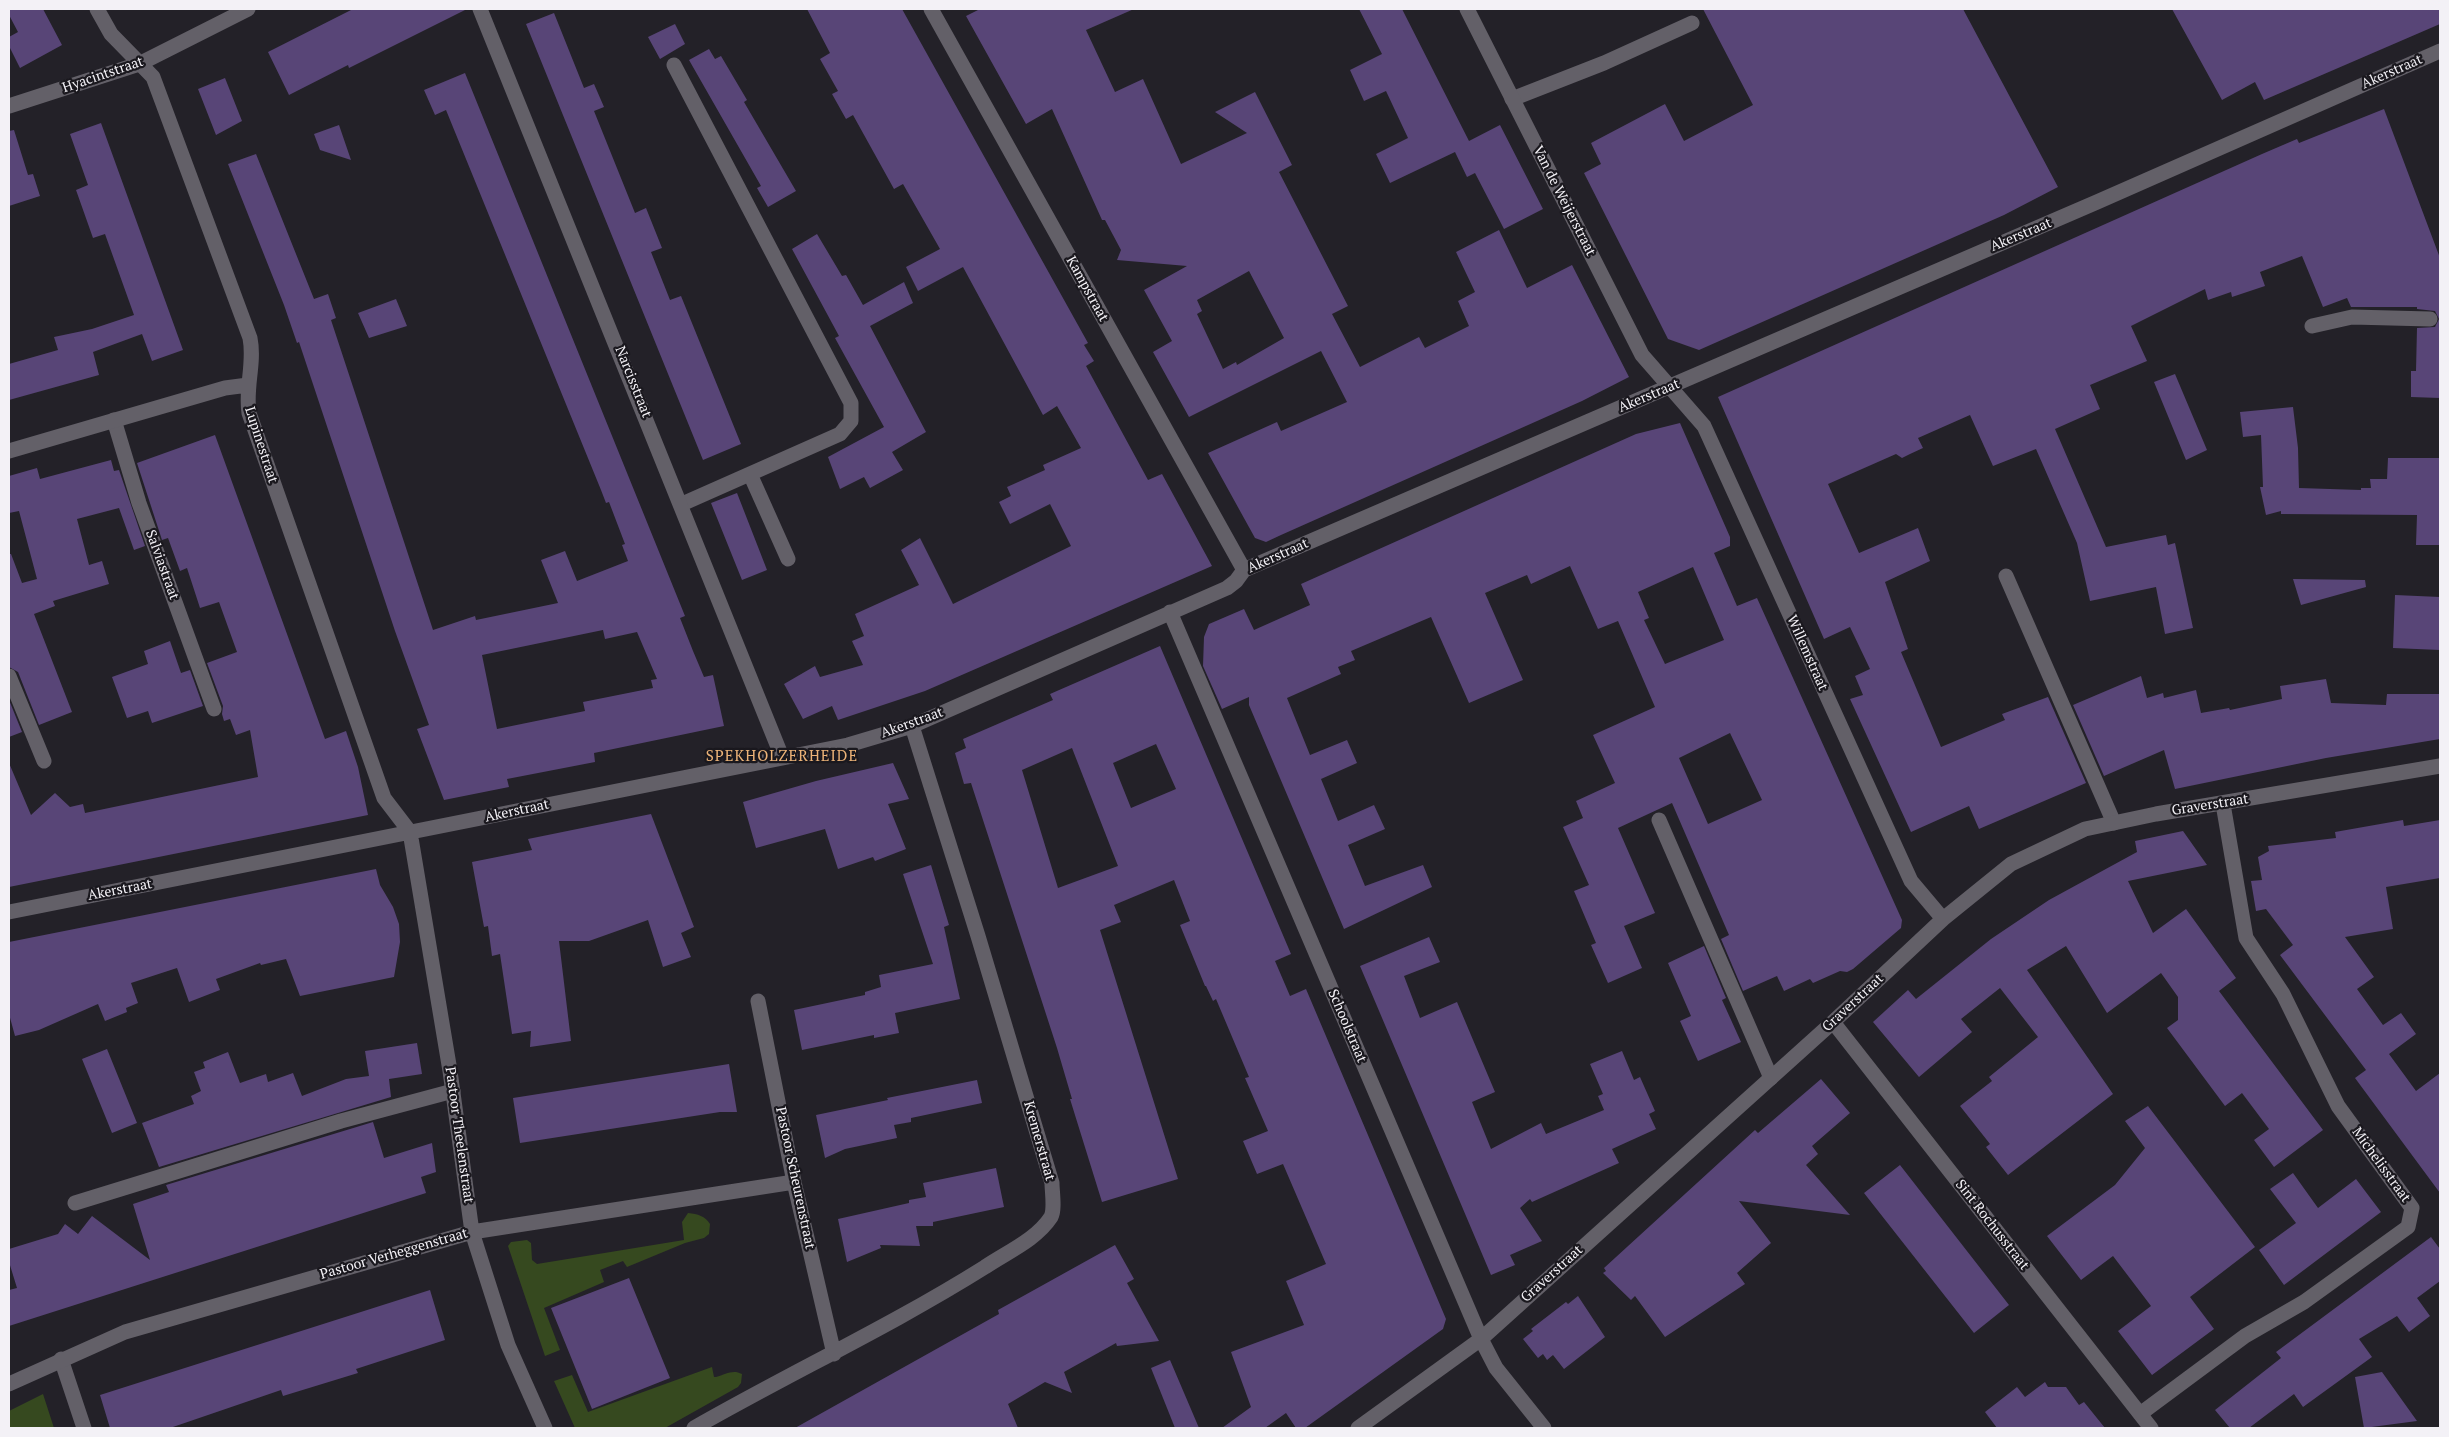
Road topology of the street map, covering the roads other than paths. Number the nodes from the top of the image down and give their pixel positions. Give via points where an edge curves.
1 (97, 9) edge
2 (248, 9) edge
3 (480, 9) edge
4 (931, 9) edge
5 (1467, 9) edge
6 (1692, 23) dead end
7 (2440, 51) edge
8 (139, 64) junction
9 (674, 65) dead end
10 (1512, 99) junction
11 (9, 106) edge
12 (2430, 319) dead end
13 (2312, 326) dead end
14 (248, 385) junction
15 (1671, 386) junction
16 (114, 420) junction
17 (9, 451) edge
18 (750, 474) junction
19 (682, 504) junction
20 (788, 559) dead end
21 (1244, 570) junction
22 (2006, 576) dead end
23 (1170, 612) junction
24 (9, 676) edge
25 (214, 709) dead end
26 (912, 726) junction
27 (782, 757) junction
28 (44, 761) dead end
29 (2440, 766) edge
30 (2223, 804) junction
31 (1658, 820) dead end
32 (2114, 823) junction
33 (410, 832) junction
34 (9, 912) edge
35 (1943, 918) junction
36 (758, 1001) dead end
37 (1833, 1022) junction
38 (1771, 1078) junction
39 (453, 1092) junction
40 (794, 1182) junction
41 (75, 1202) dead end
42 (472, 1232) junction
43 (1481, 1338) junction
44 (834, 1354) junction
45 (61, 1359) junction
46 (9, 1384) edge
47 (2140, 1414) junction
48 (84, 1428) edge
49 (545, 1428) edge
50 (694, 1428) edge
51 (1358, 1428) edge
52 (1544, 1428) edge
53 (2151, 1428) edge

1 - 8 street, Lupinestraat via 111,34
2 - 8 street, Hyacintstraat
3 - 19 street, Narcisstraat
4 - 21 street, Kampstraat
5 - 10 street, Van de Weijerstraat
6 - 10 street via 1604,63
7 - 15 street, Akerstraat
8 - 11 street, Hyacintstraat
8 - 14 street, Lupinestraat via 153,77 250,338 252,350
9 - 18 street via 851,403 851,421 840,434
10 - 15 street, Van de Weijerstraat via 1642,355
12 - 13 street via 2352,317
14 - 16 street via 225,388
14 - 33 street, Lupinestraat via 249,413 384,798
15 - 21 street, Akerstraat
15 - 35 street, Willemstraat via 1704,426 1911,881
16 - 17 street
16 - 25 street, Salviastraat via 139,503
18 - 19 street
18 - 20 street
19 - 27 street, Narcisstraat
21 - 23 street, Akerstraat via 1227,588
22 - 32 street
23 - 26 street, Akerstraat
23 - 43 street, Schoolstraat
24 - 28 street
26 - 27 street, Akerstraat via 848,746
26 - 44 street, Kremerstraat via 1052,1183 1052,1215 1035,1234 996,1260 941,1295
27 - 33 street, Akerstraat
29 - 30 street, Graverstraat
30 - 32 street, Graverstraat
30 - 47 street, Michelisstraat via 2246,938 2283,994 2338,1106 2412,1208 2408,1227 2304,1302 2246,1336
31 - 38 street
32 - 35 street, Graverstraat via 2085,829 2011,864
33 - 34 street, Akerstraat
33 - 39 street, Pastoor Theelenstraat
35 - 37 street, Graverstraat
36 - 40 street, Pastoor Scheurenstraat
37 - 38 street, Graverstraat
37 - 47 street, Sint Rochusstraat
38 - 43 street, Graverstraat
39 - 41 street via 341,1121
39 - 42 street, Pastoor Theelenstraat
40 - 42 street, Pastoor Verheggenstraat
40 - 44 street, Pastoor Scheurenstraat
42 - 45 street, Pastoor Verheggenstraat via 125,1332
42 - 49 street, Pastoor Theelenstraat via 508,1344
43 - 51 street, Graverstraat
43 - 52 street, Schoolstraat via 1496,1368
44 - 50 street, Kremerstraat via 760,1390
45 - 46 street, Pastoor Verheggenstraat
45 - 48 street
47 - 53 street, Sint Rochusstraat

